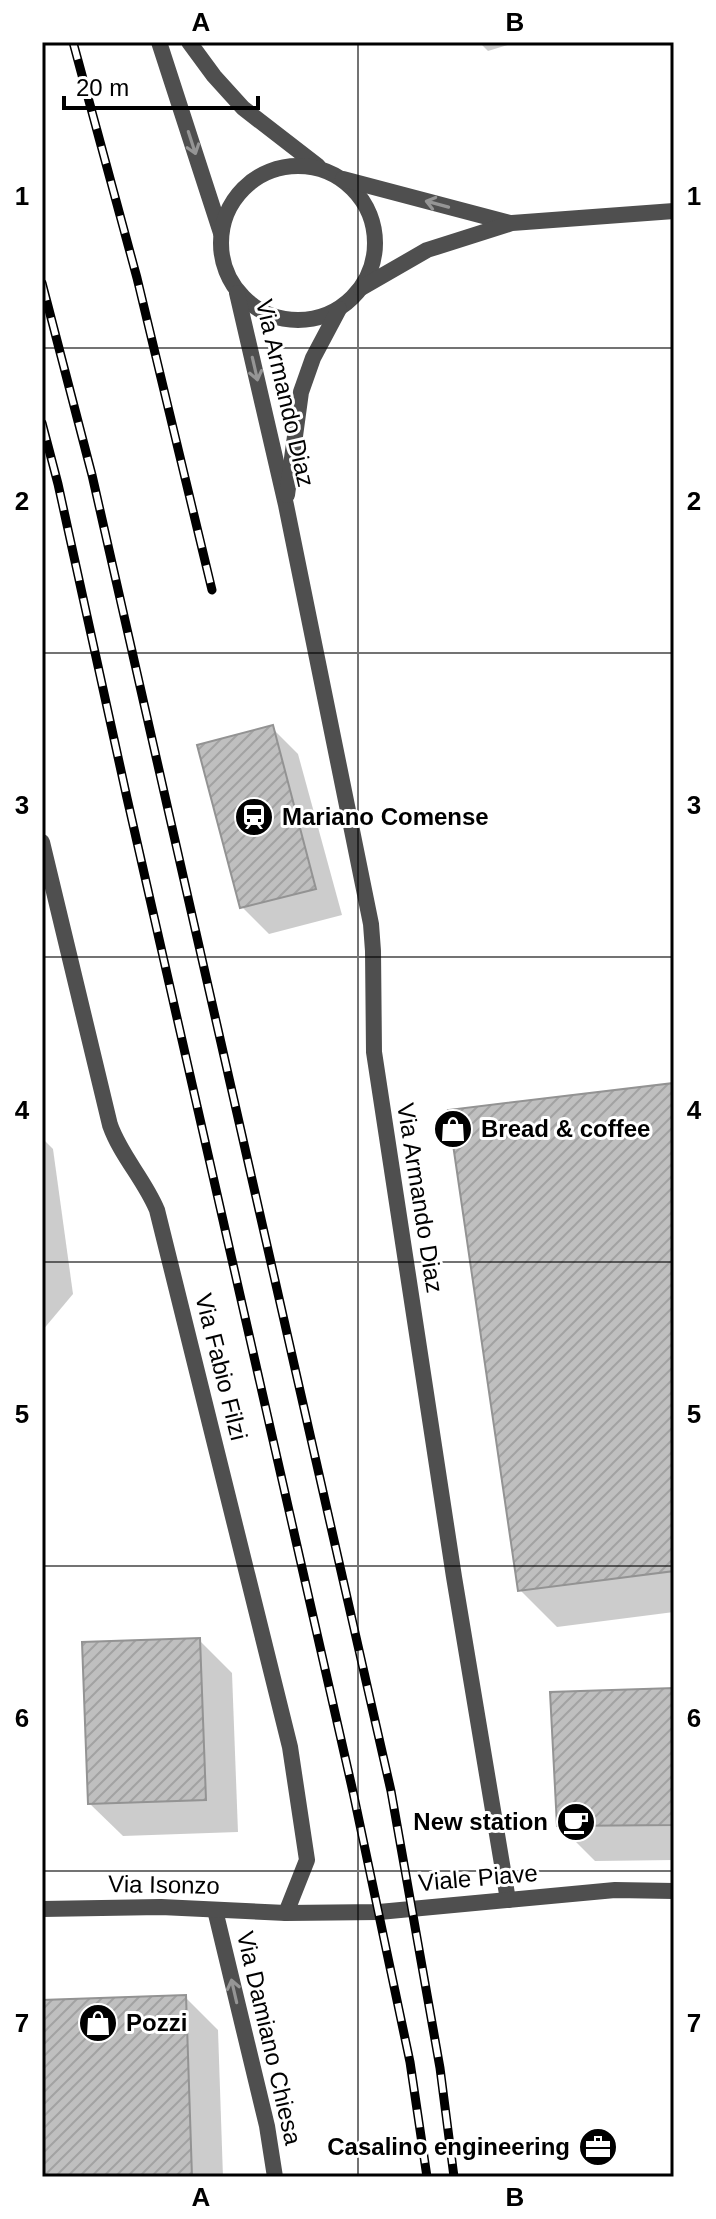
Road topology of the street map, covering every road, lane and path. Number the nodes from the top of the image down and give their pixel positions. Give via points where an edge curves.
1 (159, 42) edge
2 (189, 42) edge
3 (322, 169) junction
4 (339, 178) junction
5 (674, 211) edge
6 (512, 223) junction
7 (221, 233) junction
8 (360, 289) junction
9 (237, 293) junction
10 (339, 309) junction
11 (286, 505) junction
12 (42, 842) edge
13 (674, 1891) edge
14 (508, 1900) junction
15 (42, 1909) edge
16 (215, 1910) junction
17 (286, 1913) junction
18 (275, 2177) edge

1 -> 7 street
2 - 3 street via 243,108
3 - 4 street
3 - 7 street via 297,165 253,179 234,198
6 -> 4 street
4 - 8 street via 367,208 376,238 373,265
5 - 6 street
6 - 8 street via 427,250
7 - 9 street via 222,260
8 - 10 street
9 - 10 street via 258,310 287,319 314,319
9 -> 11 street, Via Armando Diaz
10 - 11 street, Via Armando Diaz via 301,392
11 - 14 street, Via Armando Diaz via 371,924 374,1052
12 - 17 street, Via Fabio Filzi via 110,1125 157,1210 290,1747 307,1860
13 - 14 street, Viale Piave via 615,1890
14 - 17 street, Viale Piave via 379,1912
15 - 16 street, Via Isonzo
16 - 17 street, Via Isonzo
18 -> 16 street, Via Damiano Chiesa

